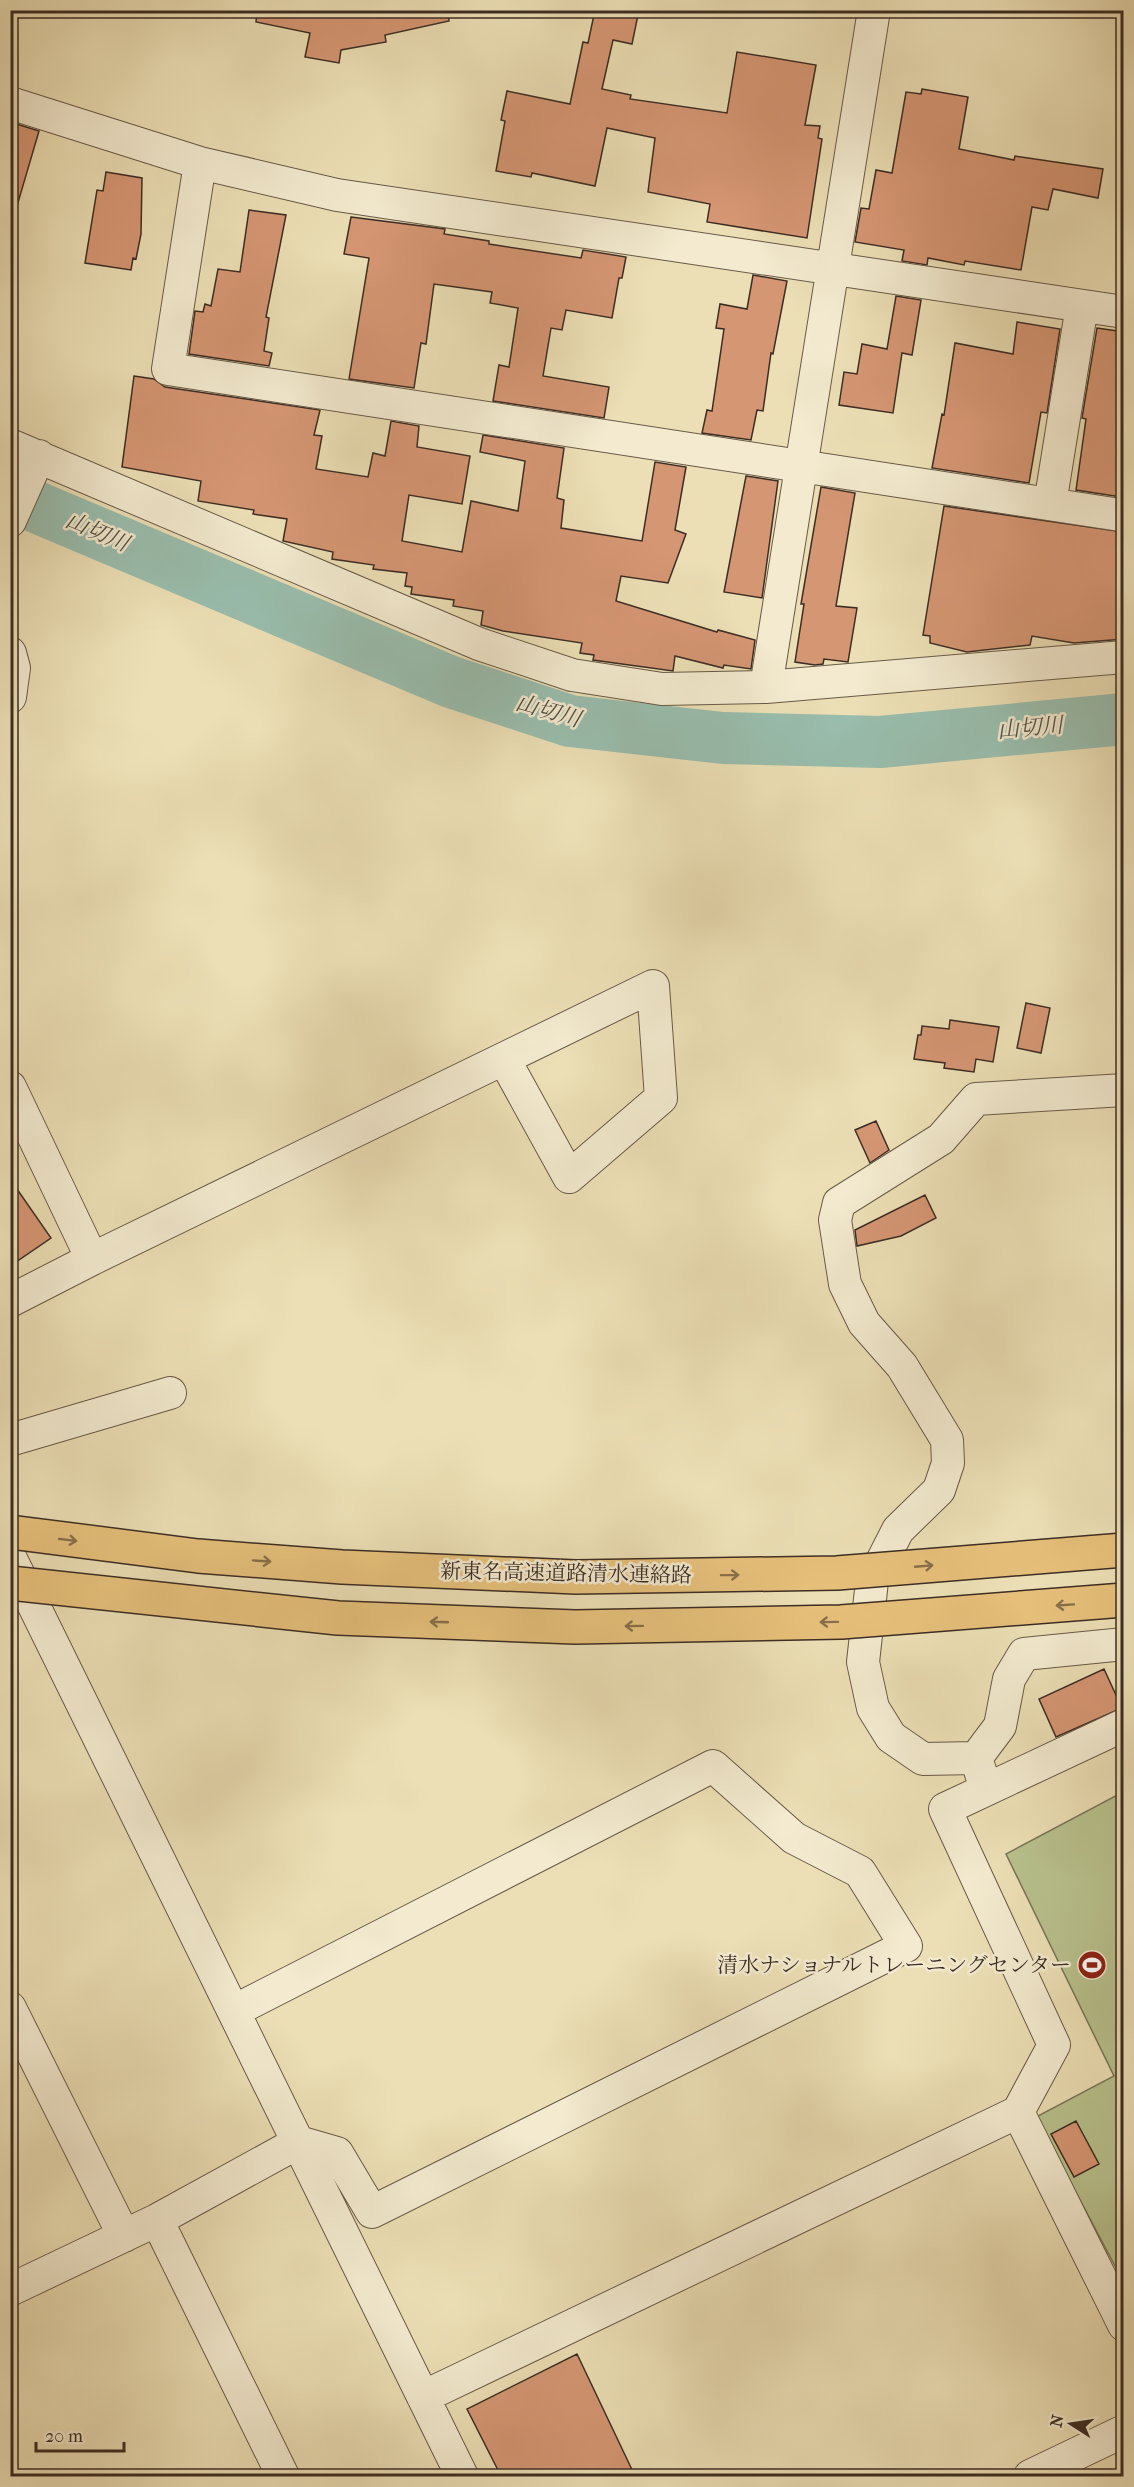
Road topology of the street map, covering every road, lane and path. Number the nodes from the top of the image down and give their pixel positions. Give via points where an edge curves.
1 (874, 10) edge
2 (10, 103) edge
3 (200, 163) junction
4 (833, 268) junction
5 (1082, 306) junction
6 (1124, 312) edge
7 (20, 453) edge
8 (801, 465) junction
9 (1050, 504) junction
10 (1120, 515) dead end
11 (10, 521) edge
12 (10, 653) edge
13 (1124, 657) edge
14 (766, 687) junction
15 (10, 697) edge
16 (504, 1059) junction
17 (10, 1087) edge
18 (1124, 1090) edge
19 (92, 1259) junction
20 (10, 1301) edge
21 (170, 1393) dead end
22 (10, 1440) edge
23 (10, 1532) edge
24 (1124, 1550) edge
25 (10, 1557) edge
26 (10, 1583) edge
27 (1124, 1600) edge
28 (1124, 1644) edge
29 (1124, 1725) edge
30 (976, 1758) junction
31 (986, 1789) junction
32 (10, 2008) edge
33 (234, 2011) junction
34 (1018, 2112) junction
35 (299, 2142) junction
36 (157, 2220) junction
37 (124, 2236) junction
38 (10, 2290) edge
39 (1124, 2325) edge
40 (423, 2397) junction
41 (1124, 2431) edge
42 (283, 2476) edge
43 (462, 2476) edge
44 (1030, 2476) edge

1 - 4 street
2 - 3 street
3 - 4 street via 337,195
3 - 8 street via 168,369
4 - 5 street
4 - 8 street
5 - 6 street
5 - 9 street
7 - 11 street
7 - 14 street via 479,644 572,675 662,689
8 - 9 street
8 - 14 street
9 - 10 street
12 - 15 street via 14,668
13 - 14 street
16 - 16 street via 579,1023 653,986 661,1098 569,1177
16 - 19 street
17 - 19 street
18 - 30 street via 976,1099 941,1139 839,1203 835,1220 845,1284 864,1323 902,1366 947,1440 948,1463 939,1490 898,1530 872,1581 863,1662 873,1708 891,1737 923,1759
19 - 20 street
21 - 22 street
23 -> 24 highway, 新東名高速道路清水連絡路, bridge via 209,1557 576,1577 837,1573
25 - 33 street
27 -> 26 highway, bridge via 841,1622 575,1628 338,1618
28 - 30 street via 1024,1653 1010,1679 1000,1725
29 - 31 street
30 - 31 street
31 - 34 street via 945,1809 1054,2045
32 - 37 street
33 - 35 street
33 - 35 street via 713,1766 794,1838 860,1872 906,1946 372,2212 337,2153
34 - 39 street
34 - 40 street
35 - 36 street
35 - 40 street
36 - 37 street
36 - 42 street
37 - 38 street
40 - 43 street
41 - 44 street

